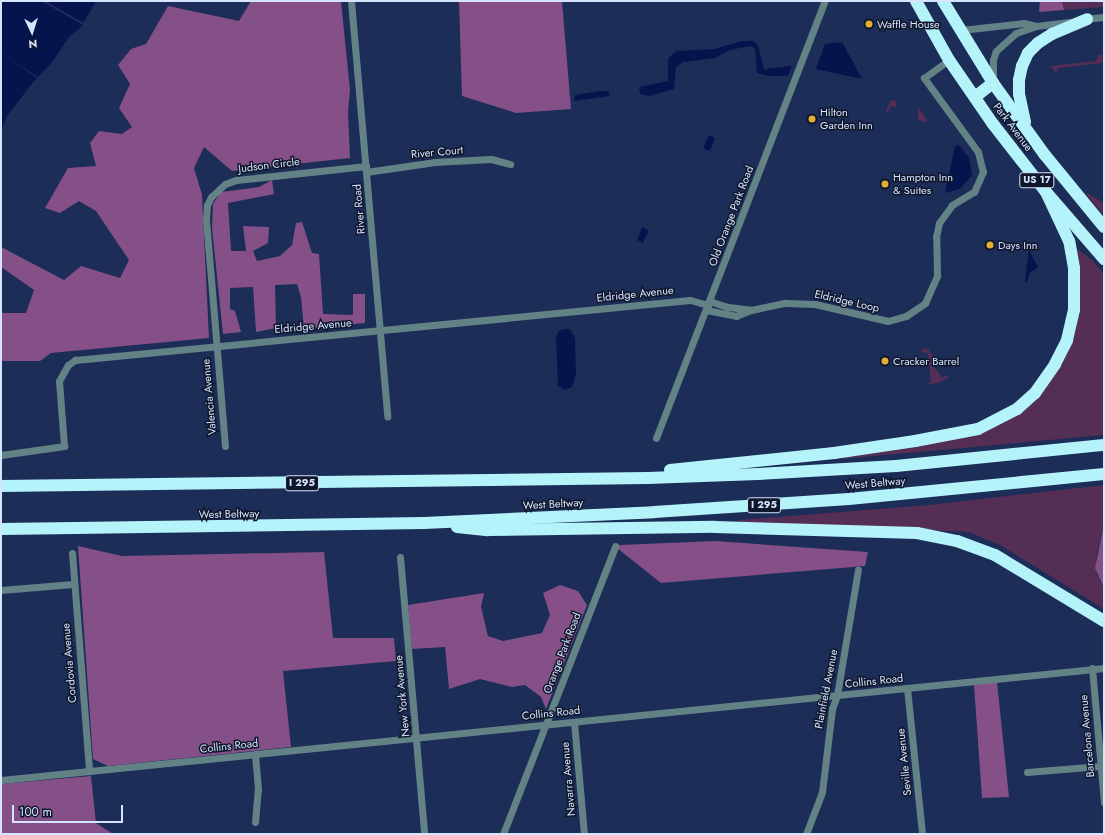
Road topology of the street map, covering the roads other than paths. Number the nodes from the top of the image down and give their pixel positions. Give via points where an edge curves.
1 (351, 1) edge
2 (825, 1) edge
3 (916, 1) edge
4 (943, 1) edge
5 (1104, 17) edge
6 (1087, 19) junction
7 (1036, 26) junction
8 (961, 30) junction
9 (949, 60) junction
10 (993, 82) junction
11 (975, 97) junction
12 (1026, 127) junction
13 (510, 164) dead end
14 (366, 169) junction
15 (1046, 192) junction
16 (1104, 227) edge
17 (1104, 259) edge
18 (707, 305) junction
19 (380, 330) junction
20 (215, 346) junction
21 (387, 416) dead end
22 (656, 438) dead end
23 (1104, 445) edge
24 (225, 446) dead end
25 (1, 455) edge
26 (1104, 474) edge
27 (604, 477) junction
28 (1, 486) edge
29 (424, 523) junction
30 (1, 529) edge
31 (615, 546) dead end
32 (72, 553) dead end
33 (400, 557) dead end
34 (858, 570) dead end
35 (73, 584) junction
36 (1, 590) edge
37 (1104, 621) edge
38 (1092, 668) junction
39 (1104, 668) edge
40 (907, 688) junction
41 (837, 695) junction
42 (574, 722) junction
43 (545, 725) junction
44 (417, 738) junction
45 (255, 754) junction
46 (1101, 766) junction
47 (89, 771) junction
48 (1027, 772) dead end
49 (1, 780) edge
50 (1104, 802) edge
51 (255, 822) dead end
52 (424, 834) edge
53 (503, 834) edge
54 (584, 834) edge
55 (806, 834) edge
56 (922, 834) edge

1 - 14 street, River Road
2 - 18 street, Old Orange Park Road
3 - 9 highway, Park Avenue / US 17
4 - 8 highway, Park Avenue / US 17
5 - 6 street
6 - 7 street
6 - 12 highway via 1052,34 1028,53 1022,66 1018,94
7 - 8 street via 1024,23
7 - 10 street via 1016,33 996,51 993,60
8 - 10 highway, Park Avenue / US 17
9 - 11 highway, Park Avenue / US 17
9 - 18 street, Eldridge Loop via 924,78 978,152 983,172 974,192 952,206 939,223 936,237 937,276 925,303 906,316 888,321 804,303 777,304 751,310
10 - 11 highway
10 - 12 highway, Park Avenue / US 17
11 - 15 highway, Park Avenue / US 17
12 - 16 highway, Park Avenue / US 17
13 - 14 street, River Court via 491,159
14 - 19 street, River Road
14 - 20 street, Judson Circle via 236,180 225,184 211,197 207,205 206,219 213,276
15 - 17 highway, Park Avenue / US 17
15 - 27 highway via 1069,241 1074,268 1074,310 1067,340 1046,379 1028,399 1008,414 978,429 915,441 834,453
18 - 19 street, Eldridge Avenue via 690,300
18 - 22 street, Old Orange Park Road
19 - 20 street, Eldridge Avenue
19 - 21 street, River Road
20 - 24 street, Valencia Avenue
20 - 25 street, Eldridge Avenue via 75,360 68,365 59,381 64,446
23 - 27 highway, West Beltway / I 295 via 881,467 750,474
26 - 29 highway, West Beltway / I 295 via 841,500
27 - 28 highway, West Beltway / I 295
29 - 30 highway, West Beltway / I 295
29 - 37 highway via 488,530 715,527 917,533 957,541 995,555
31 - 43 street, Orange Park Road
32 - 35 street, Cordovia Avenue
33 - 44 street, New York Avenue
34 - 41 street, Plainfield Avenue
35 - 36 street
35 - 47 street, Cordovia Avenue
38 - 39 street, Collins Road
38 - 40 street, Collins Road
38 - 46 street, Barcelona Avenue
40 - 41 street, Collins Road
40 - 56 street, Seville Avenue
41 - 42 street, Collins Road
41 - 55 street, Plainfield Avenue via 832,709 822,792
42 - 43 street, Collins Road
42 - 54 street, Navarra Avenue
43 - 44 street, Collins Road
43 - 53 street, Orange Park Road
44 - 45 street, Collins Road
44 - 52 street, New York Avenue
45 - 47 street, Collins Road
45 - 51 street via 258,788
46 - 48 street
46 - 50 street, Barcelona Avenue
47 - 49 street, Collins Road

